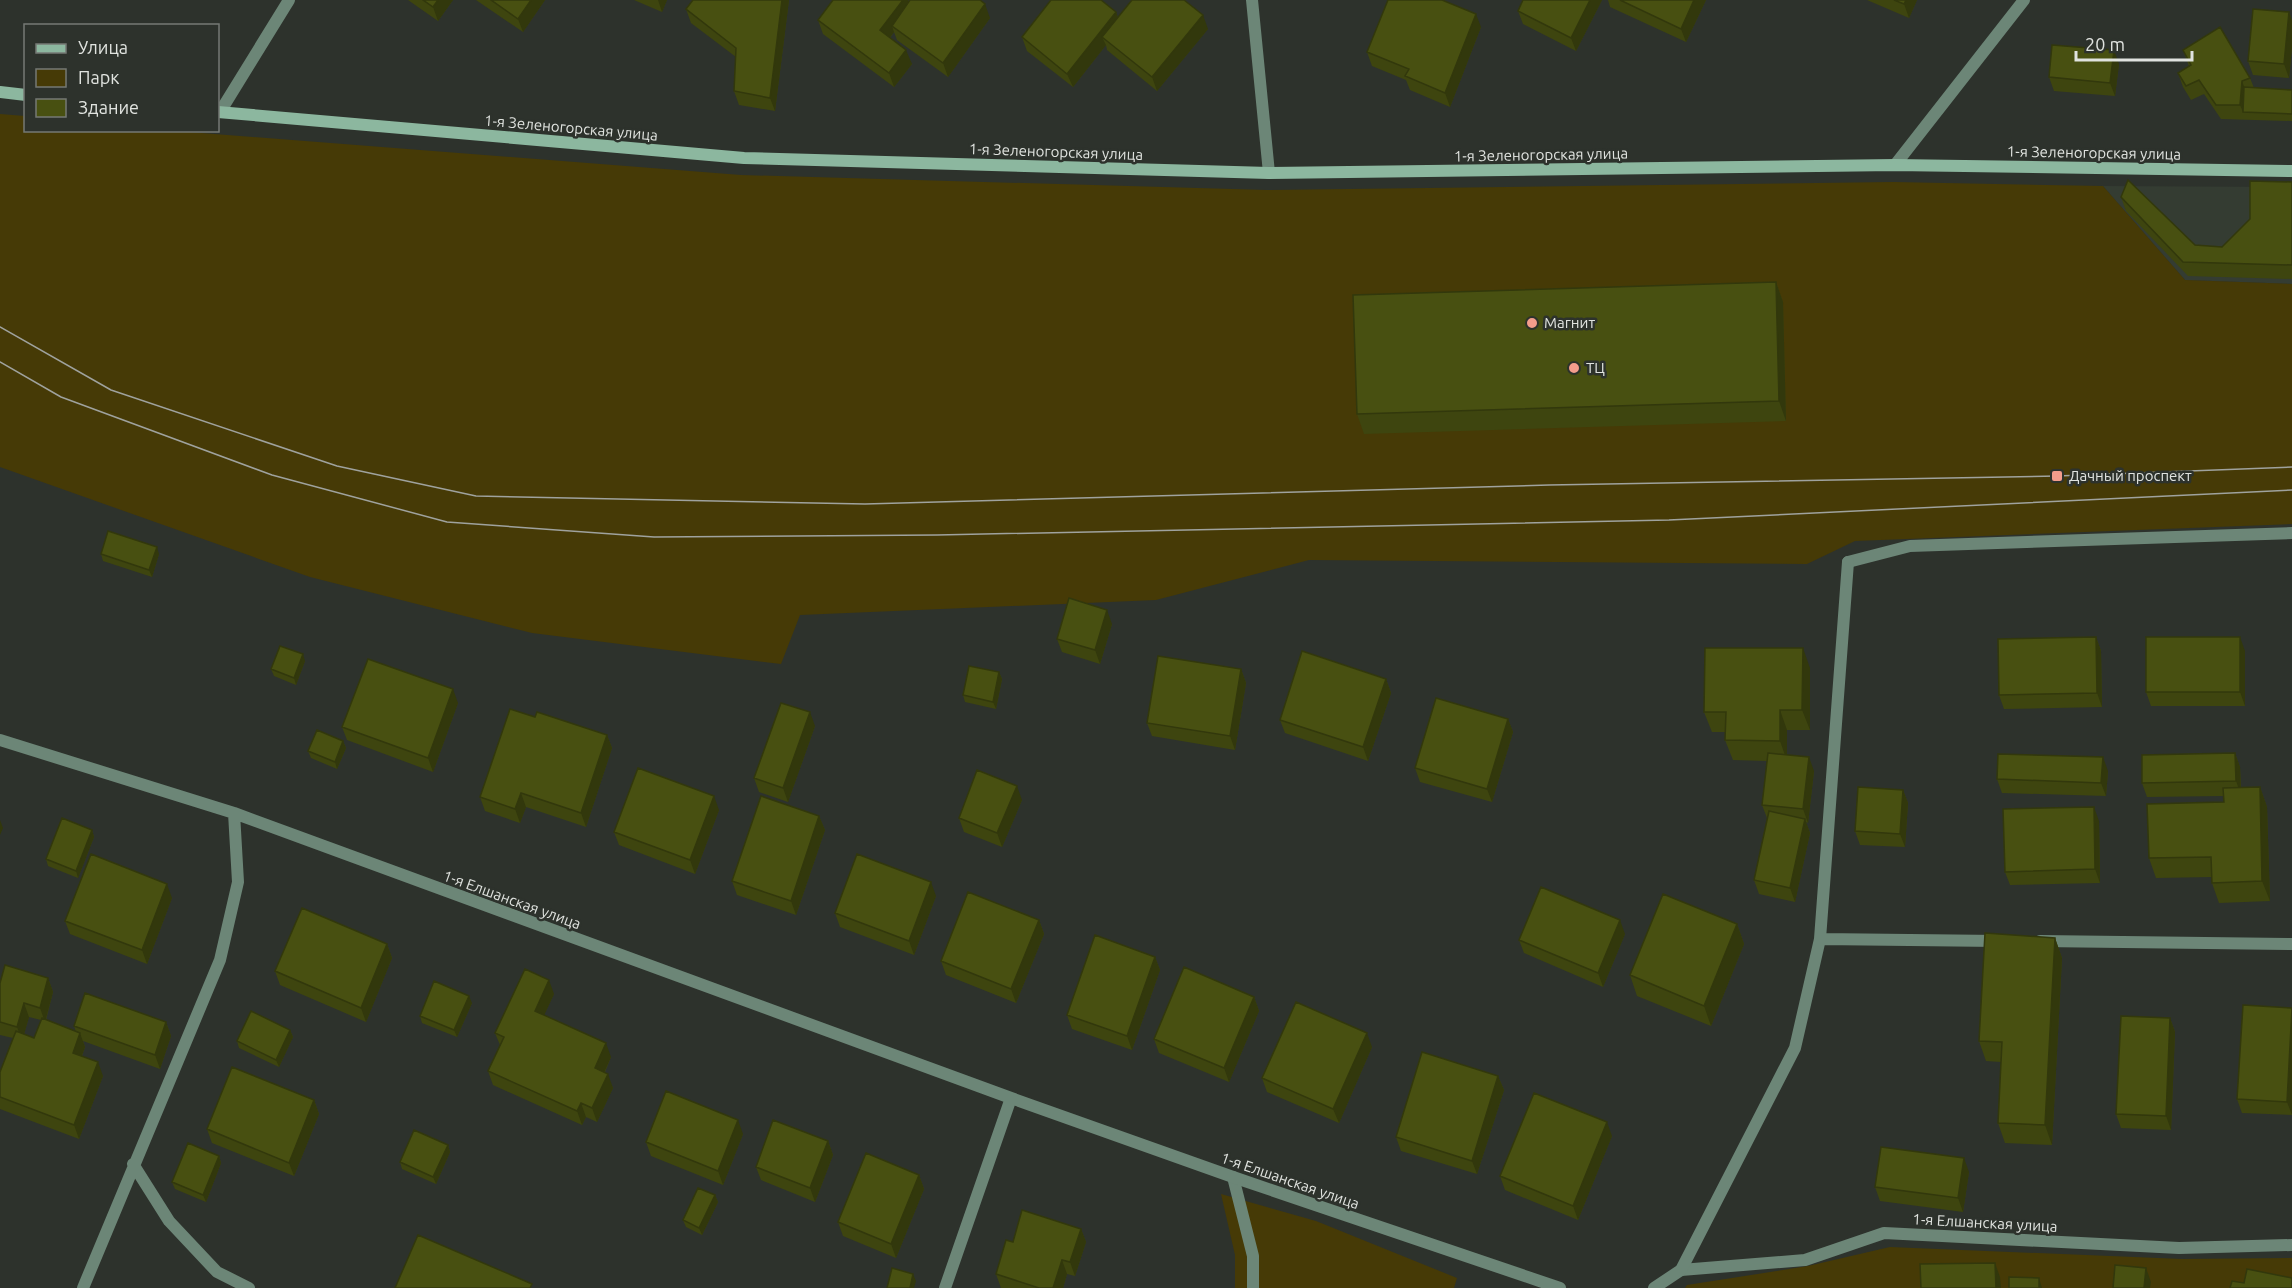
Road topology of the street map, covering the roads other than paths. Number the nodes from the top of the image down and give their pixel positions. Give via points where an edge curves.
1 (289, 0) edge
2 (1252, 0) edge
3 (2024, 0) edge
4 (0, 92) edge
5 (24, 95) edge
6 (219, 112) edge
7 (1895, 165) junction
8 (2292, 171) edge
9 (1269, 173) junction
10 (2292, 533) edge
11 (0, 740) edge
12 (234, 813) junction
13 (1820, 939) junction
14 (2009, 941) edge
15 (2032, 941) edge
16 (2292, 944) edge
17 (1011, 1098) junction
18 (134, 1164) junction
19 (1233, 1177) junction
20 (2292, 1245) edge
21 (1681, 1270) junction
22 (83, 1288) edge
23 (249, 1288) edge
24 (945, 1288) edge
25 (1253, 1288) edge
26 (1560, 1288) edge
27 (1654, 1288) edge

1 - 6 street
2 - 9 street
3 - 7 street
4 - 5 main road
6 - 9 main road, 1-я Зеленогорская улица via 744,158
7 - 8 main road, 1-я Зеленогорская улица
7 - 9 main road, 1-я Зеленогорская улица
10 - 13 street via 1910,546 1848,562
11 - 12 street, 1-я Елшанская улица
12 - 17 street, 1-я Елшанская улица
12 - 18 street via 238,882 220,960
13 - 14 street
13 - 21 street via 1795,1048
15 - 16 street
17 - 19 street, 1-я Елшанская улица
17 - 24 street
18 - 22 street
18 - 23 street via 170,1221 217,1272
19 - 25 street via 1253,1256
19 - 26 street, 1-я Елшанская улица
20 - 21 street, 1-я Елшанская улица via 2179,1248 1884,1233 1805,1260
21 - 27 street

